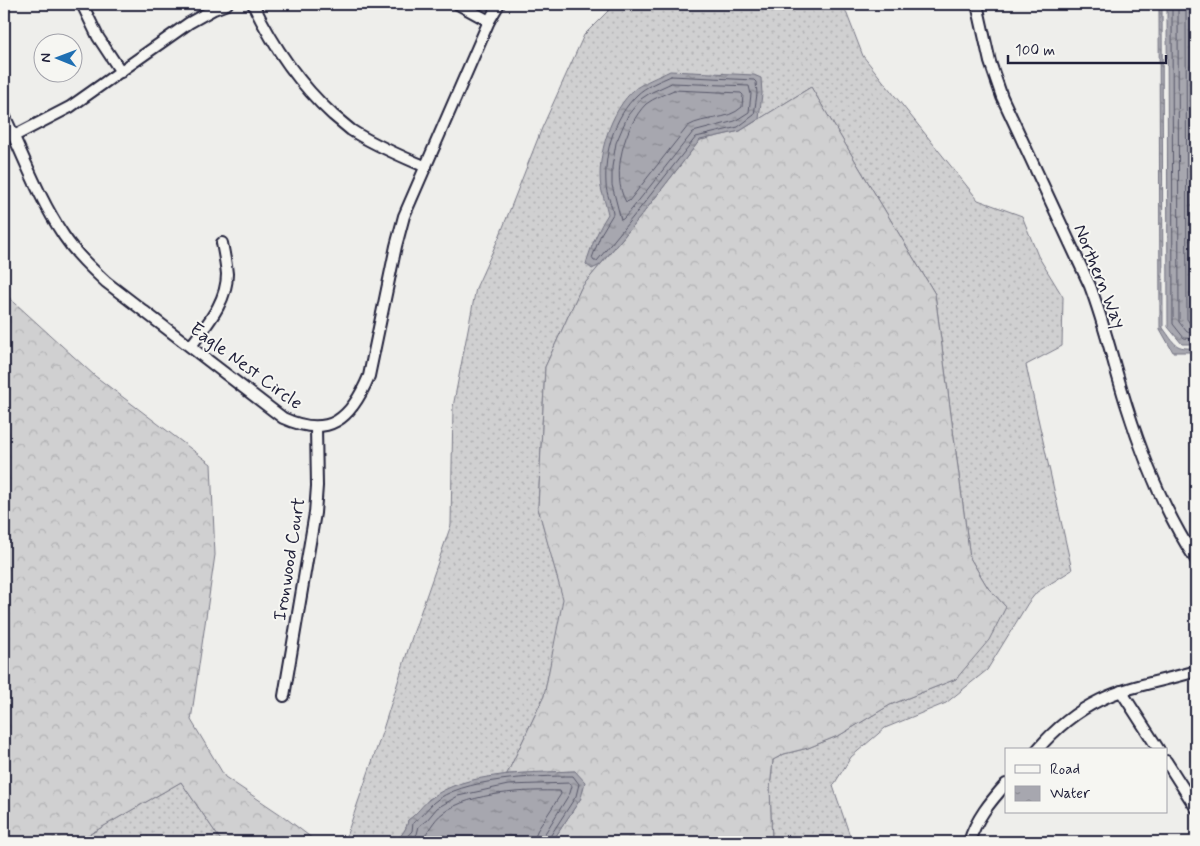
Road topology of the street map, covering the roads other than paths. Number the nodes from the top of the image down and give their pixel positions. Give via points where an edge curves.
1 (82, 4) edge
2 (227, 4) edge
3 (253, 4) edge
4 (458, 4) edge
5 (499, 4) edge
6 (977, 4) edge
7 (489, 21) junction
8 (121, 72) junction
9 (4, 116) edge
10 (14, 136) junction
11 (426, 167) junction
12 (222, 244) dead end
13 (191, 346) junction
14 (316, 427) junction
15 (1195, 554) edge
16 (1196, 671) edge
17 (1121, 691) junction
18 (284, 696) dead end
19 (1039, 748) edge
20 (1158, 748) edge
21 (1168, 764) edge
22 (1005, 785) edge
23 (1196, 808) edge
24 (969, 842) edge

1 - 8 street via 98,37
2 - 8 street via 189,23
3 - 11 street via 293,72 322,105 349,129
4 - 7 street
5 - 7 street, Eagle Nest Circle
6 - 15 street, Northern Way via 990,62 1002,97 1102,318 1142,452 1164,506
7 - 11 street, Eagle Nest Circle
8 - 10 street via 70,107
9 - 10 street, Eagle Nest Circle
10 - 13 street, Eagle Nest Circle via 47,206 82,259 106,282
11 - 14 street, Eagle Nest Circle via 404,216 369,376 361,395 349,412 334,424
12 - 13 street via 227,275 224,294 217,311
13 - 14 street, Eagle Nest Circle via 283,418
14 - 18 street, Ironwood Court via 318,486 315,513
16 - 17 street
17 - 19 street via 1075,714
17 - 20 street
21 - 23 street
22 - 24 street via 976,822

